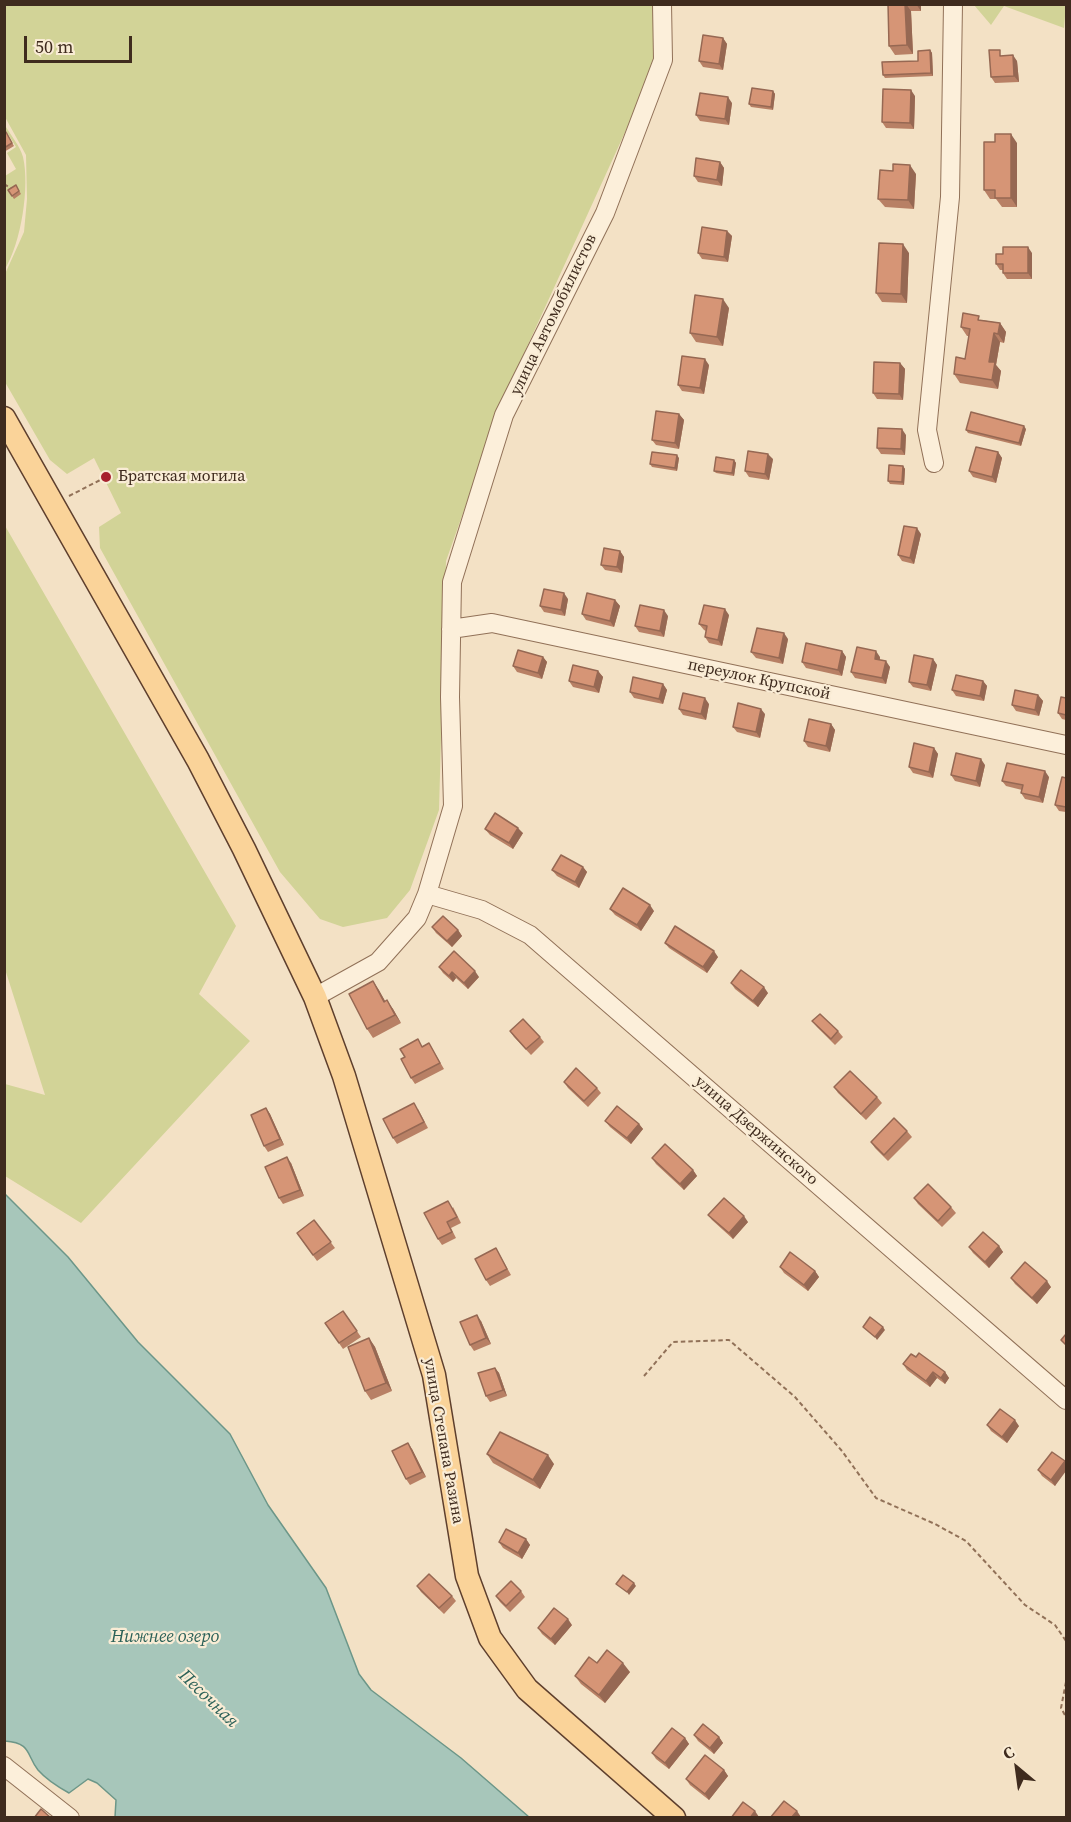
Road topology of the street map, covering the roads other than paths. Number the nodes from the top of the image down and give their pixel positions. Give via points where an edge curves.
1 (662, 4) edge
2 (953, 4) edge
3 (4, 418) edge
4 (934, 463) dead end
5 (451, 629) junction
6 (1066, 745) edge
7 (427, 894) junction
8 (315, 998) junction
9 (1066, 1400) edge
10 (4, 1766) edge
11 (70, 1818) edge
12 (675, 1818) edge

1 - 5 street, улица Автомобилистов via 663,60 604,213 504,416 452,582
2 - 4 street via 950,197 927,430
3 - 8 main road, улица Степана Разина via 203,770
5 - 6 street, переулок Крупской via 492,623
5 - 7 street, улица Автомобилистов via 453,806
7 - 8 street, улица Автомобилистов via 417,918 378,962
7 - 9 street, улица Дзержинского via 482,910 530,935
8 - 12 main road, улица Степана Разина via 344,1076 434,1375 467,1576 490,1638 527,1689
10 - 11 street

